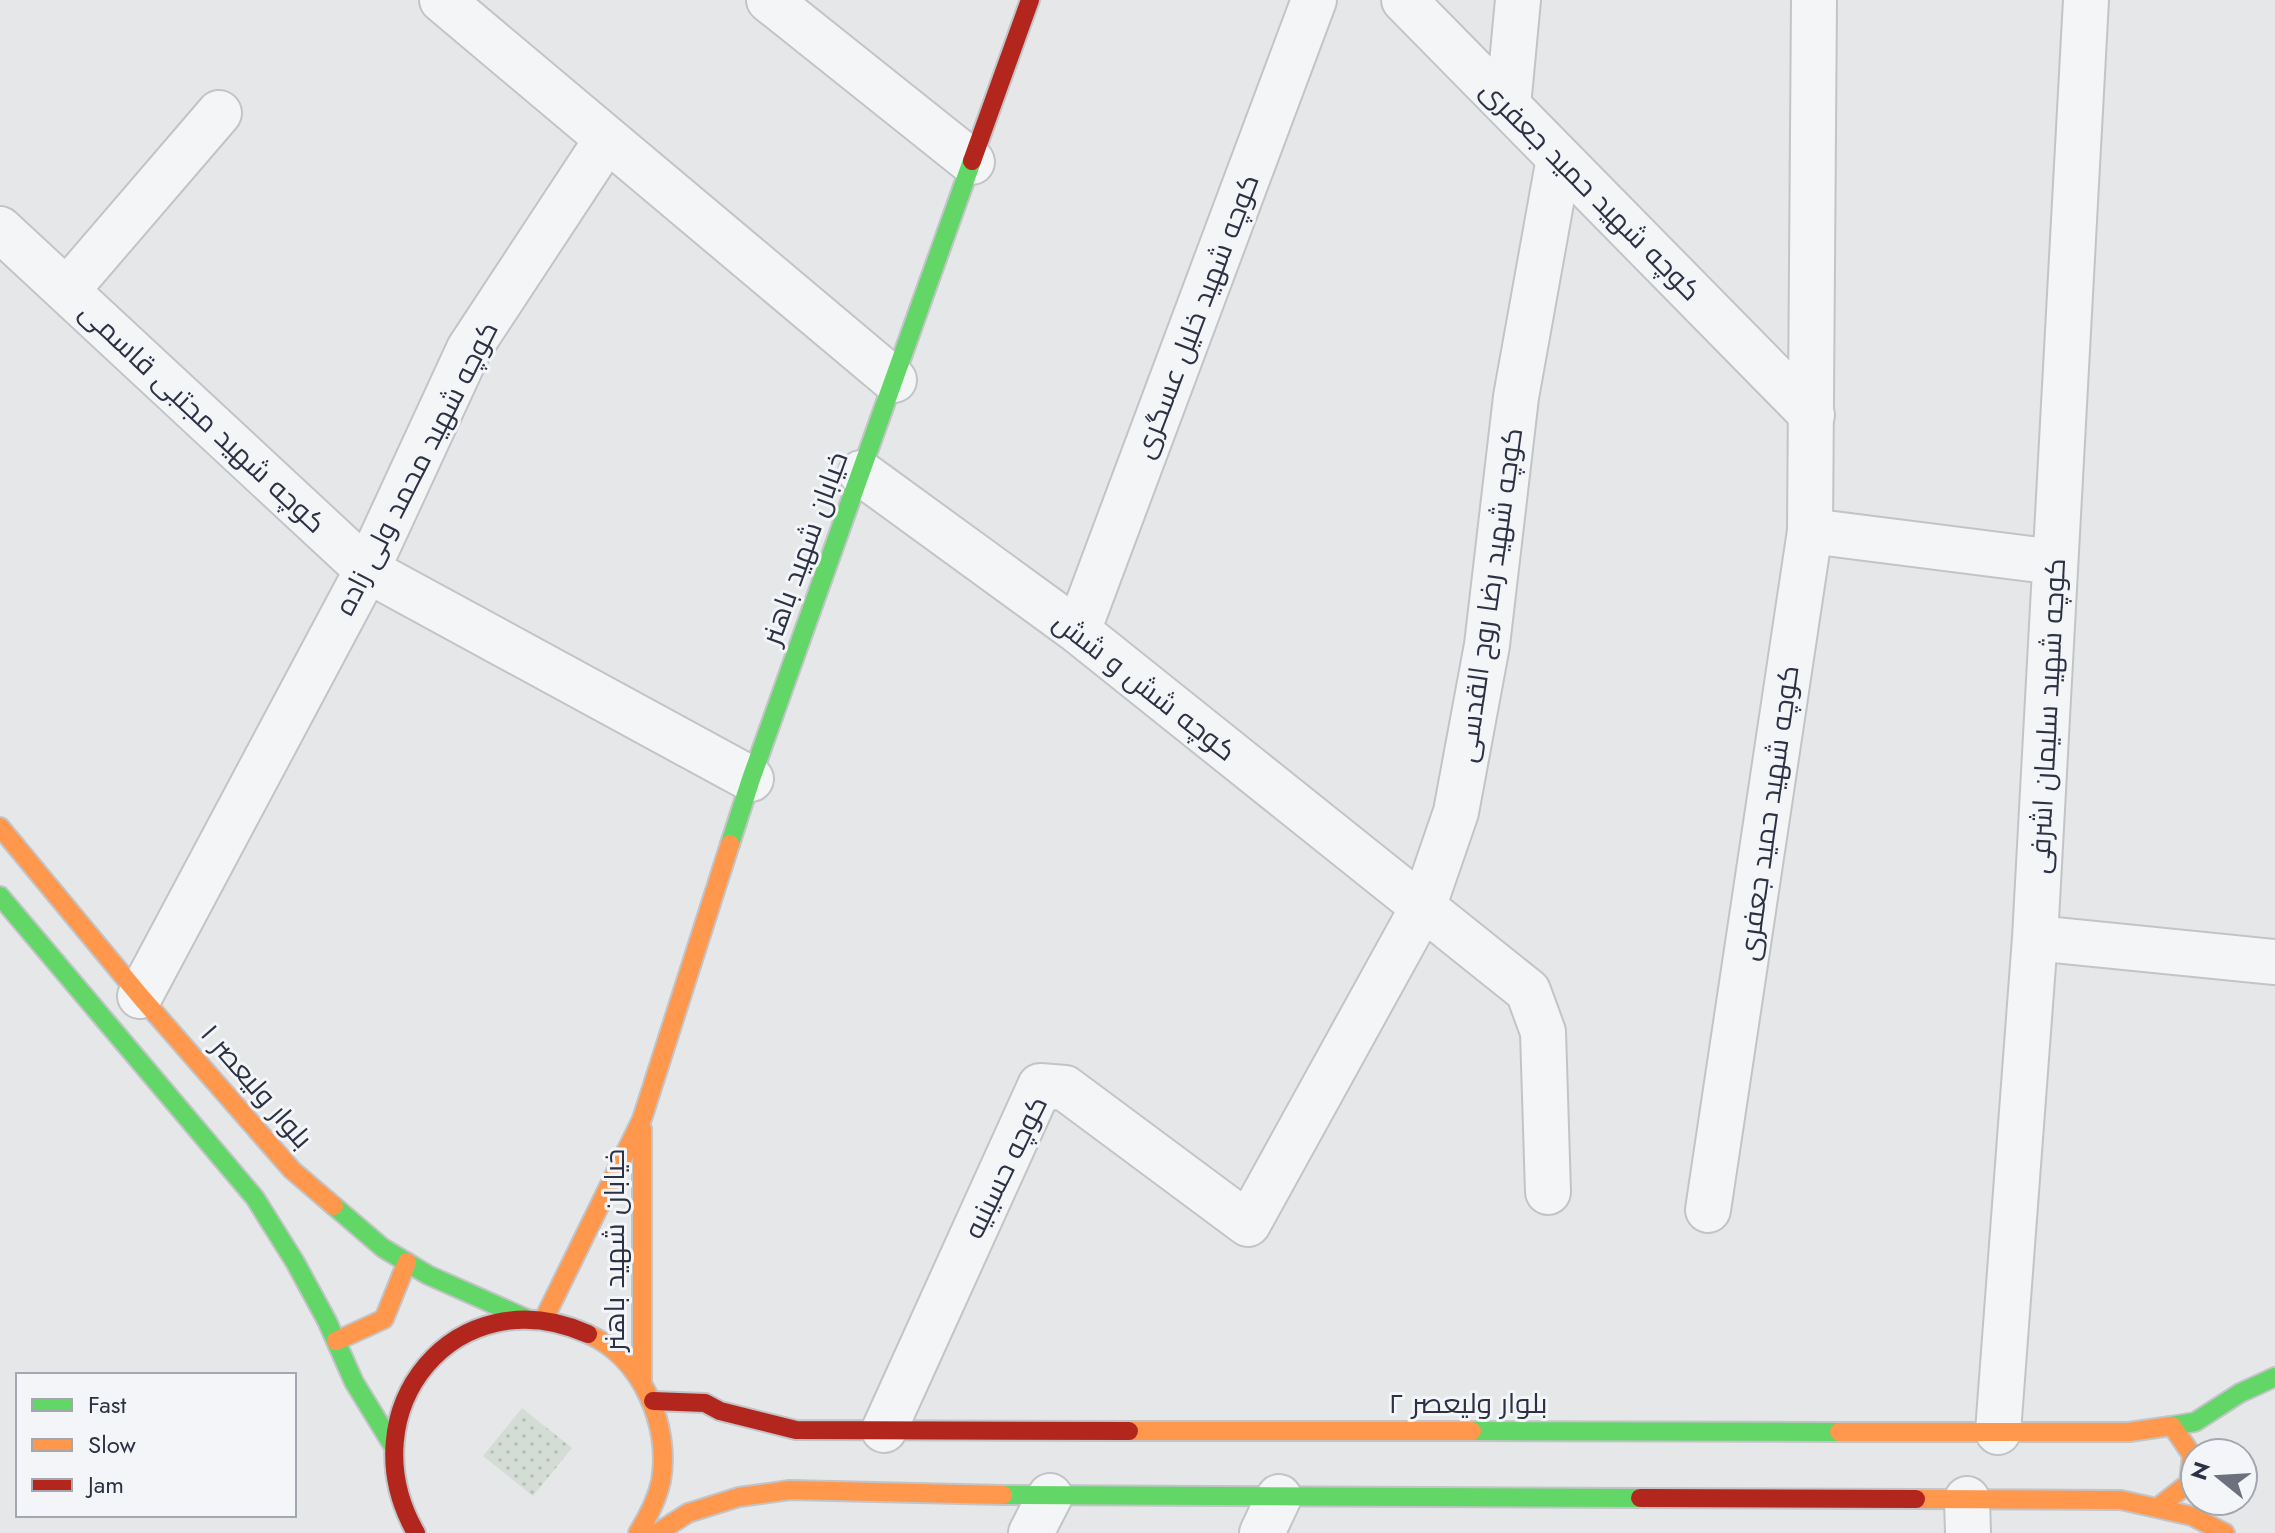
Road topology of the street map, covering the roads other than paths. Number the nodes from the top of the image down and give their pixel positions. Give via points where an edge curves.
1 (442, 0) edge
2 (769, 0) edge
3 (1030, 0) edge
4 (1314, 0) edge
5 (1404, 0) edge
6 (1518, 0) edge
7 (1814, 0) edge
8 (2086, 0) edge
9 (1508, 106) junction
10 (219, 113) dead end
11 (607, 139) junction
12 (1559, 158) junction
13 (972, 162) junction
14 (0, 229) edge
15 (67, 290) junction
16 (894, 380) junction
17 (1812, 415) junction
18 (861, 473) junction
19 (1810, 531) junction
20 (2055, 562) junction
21 (367, 570) junction
22 (1078, 631) junction
23 (751, 779) junction
24 (0, 827) edge
25 (0, 896) edge
26 (1424, 905) junction
27 (2035, 938) junction
28 (2275, 962) edge
29 (140, 996) junction
30 (642, 1119) junction
31 (1548, 1192) dead end
32 (1708, 1210) dead end
33 (1248, 1224) joint
34 (407, 1262) junction
35 (534, 1318) junction
36 (336, 1341) junction
37 (2275, 1377) edge
38 (642, 1381) junction
39 (653, 1401) junction
40 (2172, 1426) junction
41 (884, 1430) junction
42 (1998, 1432) junction
43 (392, 1444) junction
44 (2157, 1508) junction
45 (1040, 1514) edge
46 (1270, 1515) edge
47 (1967, 1516) edge
48 (415, 1532) edge
49 (638, 1533) edge
50 (657, 1533) edge
51 (2225, 1533) edge

1 - 11 street
2 - 13 street
3 - 13 main road, خیابان شهید باهنر
4 - 22 street, کوچه شهید خلیل عسگری
5 - 9 street, کوچه شهید حمید جعفری
6 - 9 street
7 - 17 street, کوچه شهید حمید جعفری
8 - 20 street, کوچه شهید سلیمان اشرفی
9 - 12 street, کوچه شهید حمید جعفری
10 - 15 street
11 - 16 street
11 - 21 street, کوچه شهید محمد ولی زاده via 469,349
12 - 17 street, کوچه شهید حمید جعفری
12 - 26 street, کوچه شهید رضا روح القدسی via 1516,397 1487,645 1456,812
13 - 16 main road, خیابان شهید باهنر
14 - 15 street, کوچه شهید مجتبی قاسمی
15 - 21 street, کوچه شهید مجتبی قاسمی
16 - 18 main road, خیابان شهید باهنر
17 - 19 street, کوچه شهید حمید جعفری
18 - 22 street, کوچه شش و شش
18 - 23 main road, خیابان شهید باهنر
19 - 20 street
19 - 32 street, کوچه شهید حمید جعفری
20 - 27 street, کوچه شهید سلیمان اشرفی
21 - 23 street, کوچه شهید مجتبی قاسمی
21 - 29 street, کوچه شهید محمد ولی زاده
22 - 26 street, کوچه شش و شش
23 - 30 main road, خیابان شهید باهنر
24 - 29 main road, بلوار ولیعصر ۱
25 - 36 main road via 255,1198
26 - 31 street, کوچه شش و شش via 1528,991 1543,1032
26 - 33 street, کوچه شهید رضا روح القدسی
27 - 28 street
27 - 42 street, کوچه شهید سلیمان اشرفی
29 - 34 main road, بلوار ولیعصر ۱ via 292,1170 383,1248
30 - 35 main road, خیابان شهید باهنر
30 - 38 main road, خیابان شهید باهنر
33 - 41 street, کوچه حسینیه via 1065,1088 1040,1086
34 - 35 main road, بلوار ولیعصر ۱
34 - 36 main road via 384,1319
35 - 38 main road, بلوار ولیعصر ۱ via 573,1326 599,1339
35 - 43 main road via 486,1325 449,1343 421,1371 401,1405
36 - 43 main road
37 - 40 main road, بلوار ولیعصر ۲ via 2195,1422
38 - 39 main road, بلوار ولیعصر ۱
39 - 41 main road, بلوار ولیعصر ۲ via 796,1430
39 - 49 main road, بلوار ولیعصر ۱ via 663,1436 662,1474 652,1510
40 - 42 main road, بلوار ولیعصر ۲ via 2129,1432
40 - 44 main road via 2192,1455 2189,1483
41 - 42 main road, بلوار ولیعصر ۲
43 - 48 main road via 396,1490
44 - 47 main road via 2121,1500
44 - 51 main road via 2192,1516
45 - 46 main road
45 - 50 main road via 790,1490 701,1502
46 - 47 main road

